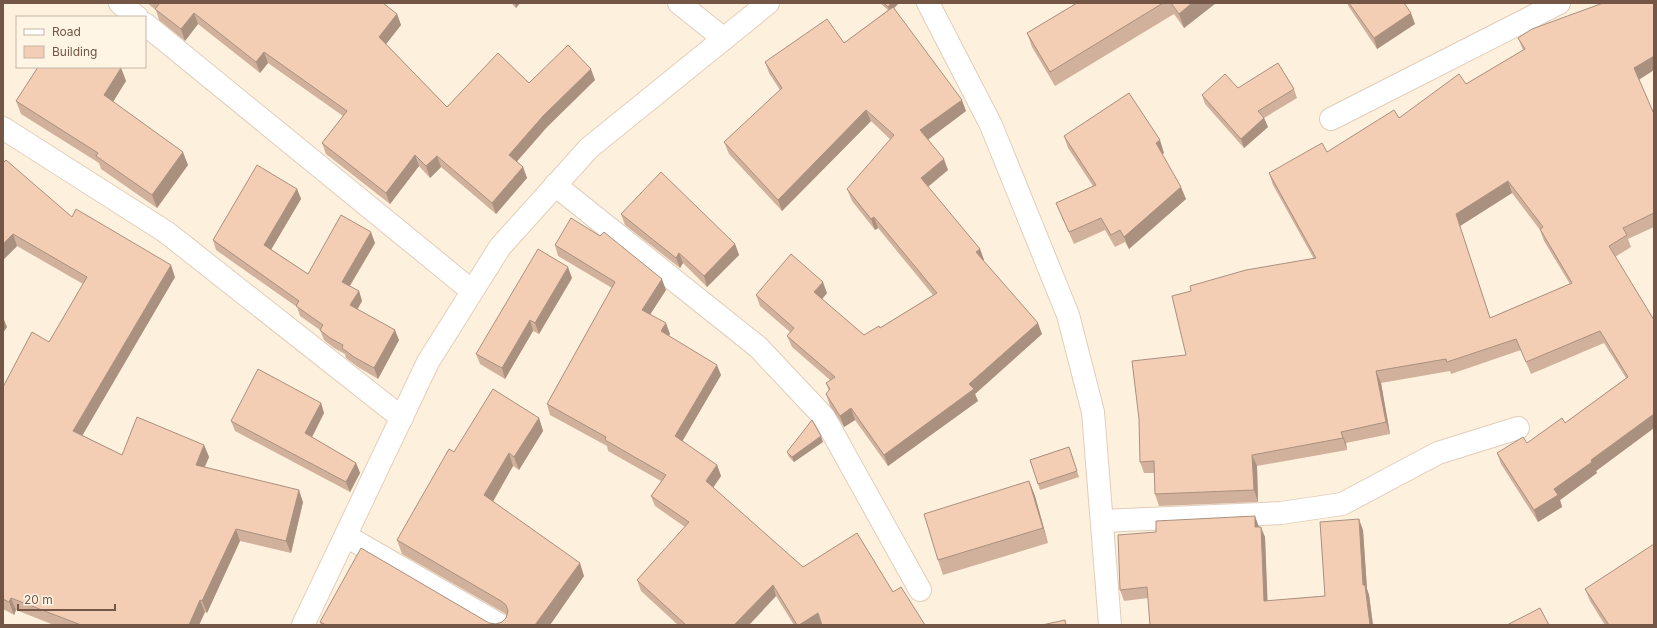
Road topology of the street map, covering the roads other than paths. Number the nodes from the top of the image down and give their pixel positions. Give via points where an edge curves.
1 (120, 3) edge
2 (679, 3) edge
3 (768, 3) edge
4 (928, 3) edge
5 (1558, 3) edge
6 (136, 16) edge
7 (146, 25) edge
8 (724, 39) junction
9 (1331, 119) dead end
10 (3, 128) edge
11 (555, 185) junction
12 (472, 291) junction
13 (402, 418) junction
14 (1518, 428) dead end
15 (1102, 521) junction
16 (346, 536) junction
17 (920, 590) dead end
18 (303, 625) edge
19 (500, 625) edge
20 (1110, 625) edge

1 - 6 street
2 - 8 street
3 - 8 street
4 - 15 street via 991,125 1068,314 1093,412
5 - 9 street
7 - 12 street
8 - 11 street via 589,148
10 - 13 street via 166,232
11 - 12 street via 500,247
11 - 17 street via 758,347 824,417
12 - 13 street via 428,362
13 - 16 street
14 - 15 street via 1438,453 1342,504 1281,513
15 - 20 street
16 - 18 street
16 - 19 street

